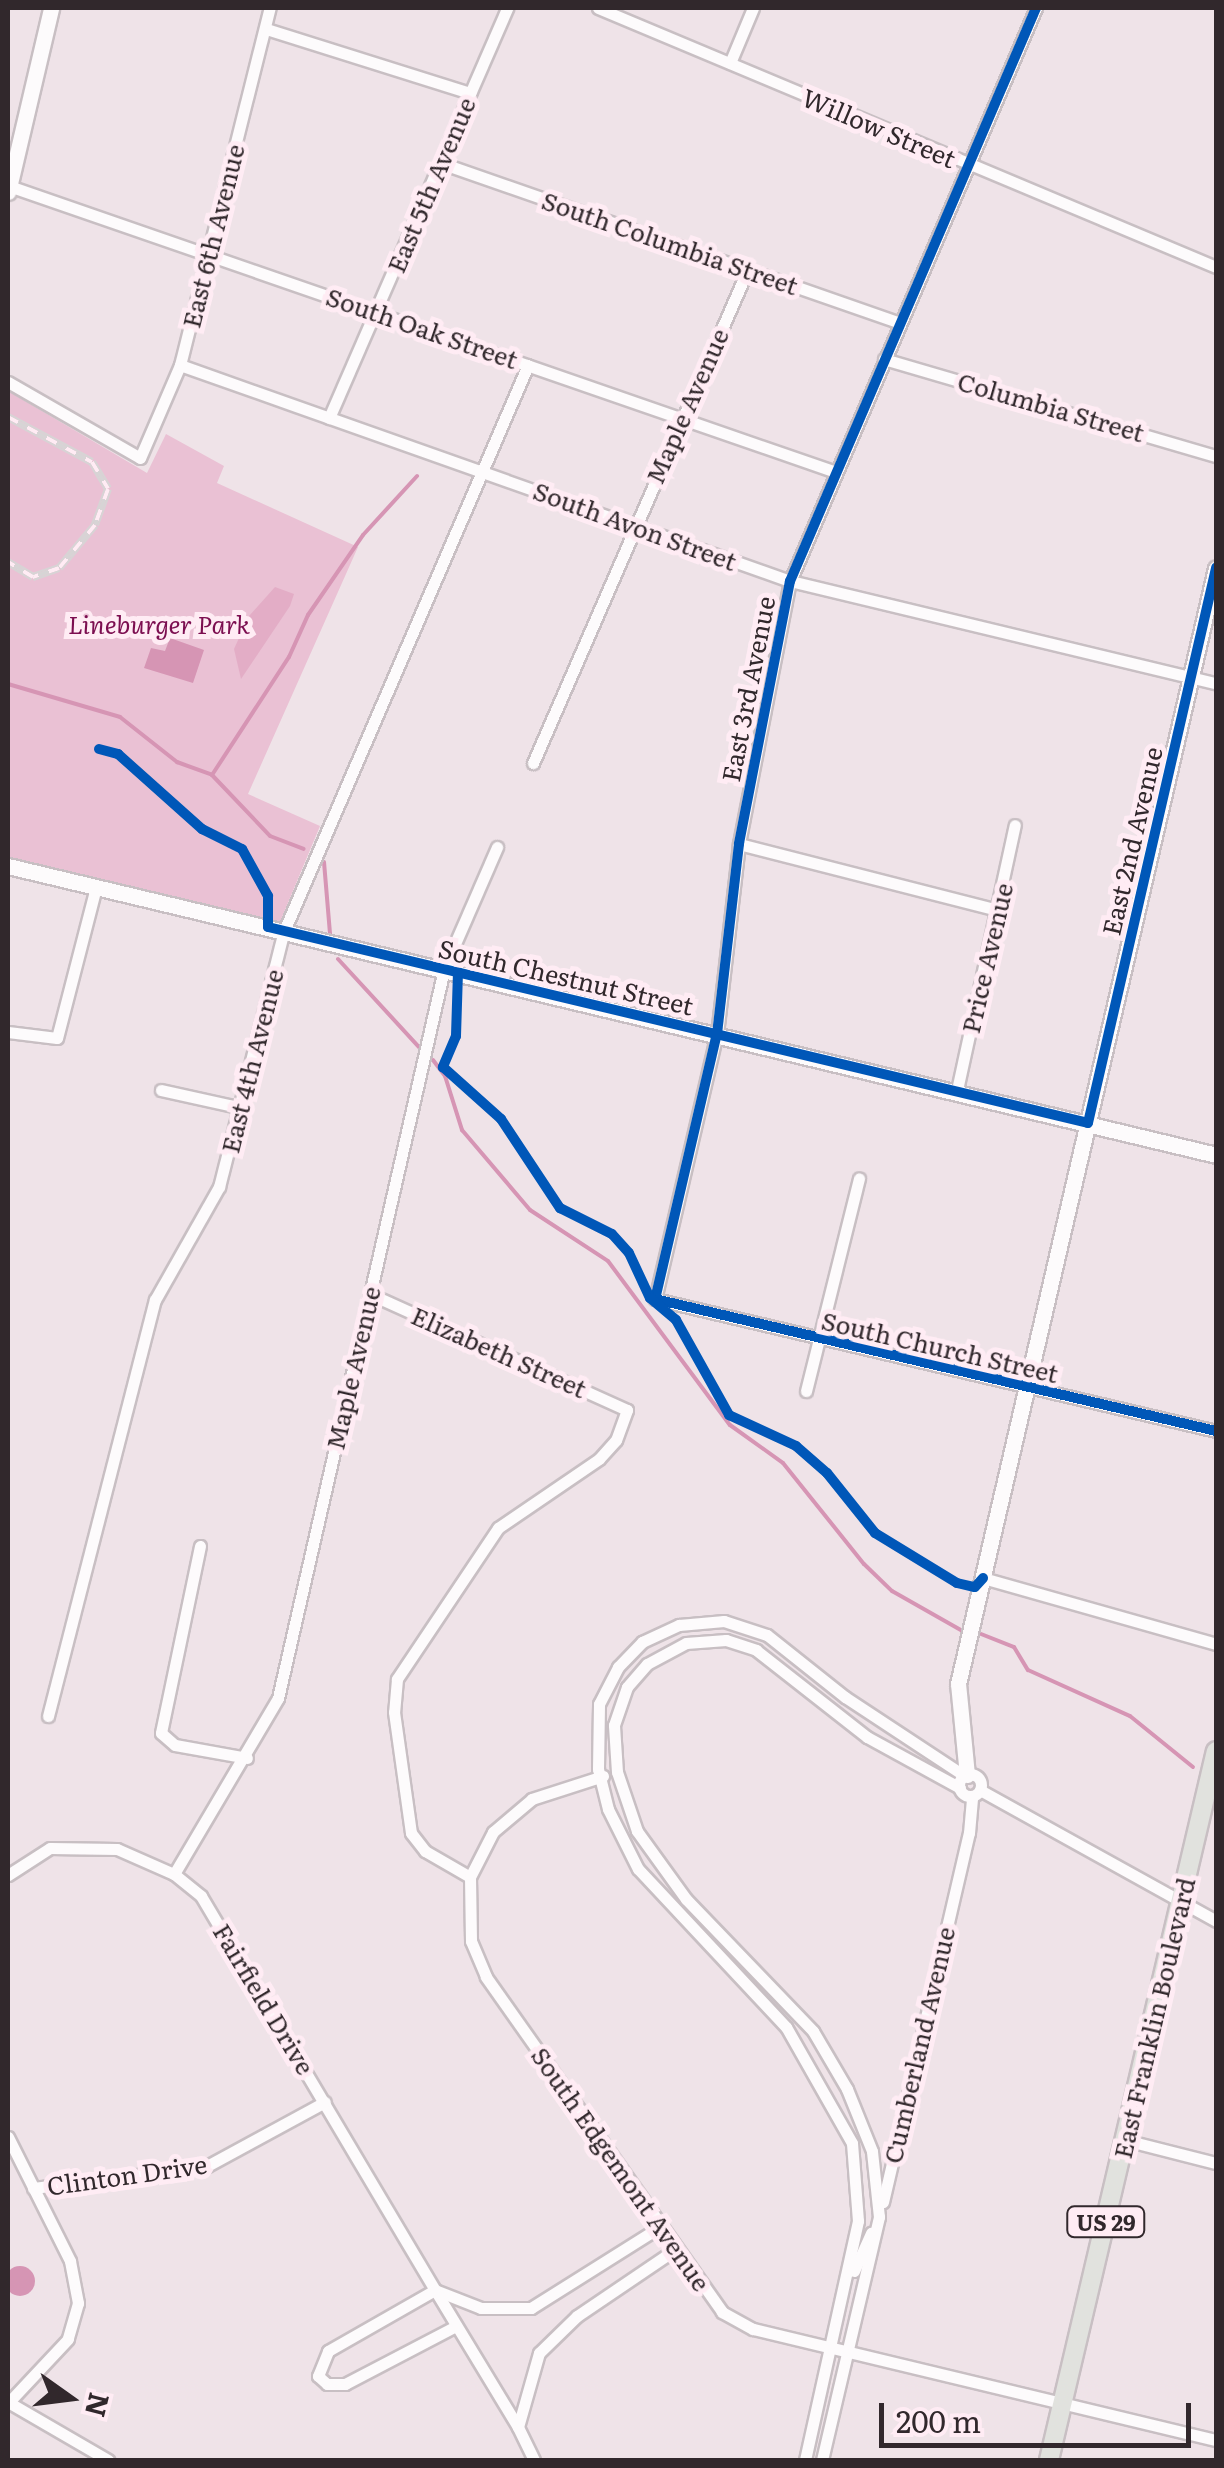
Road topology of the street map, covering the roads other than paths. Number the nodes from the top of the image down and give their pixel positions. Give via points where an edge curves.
1 (52, 8) edge
2 (270, 8) edge
3 (507, 8) edge
4 (598, 8) edge
5 (754, 8) edge
6 (1036, 8) edge
7 (266, 29) junction
8 (730, 63) junction
9 (470, 94) junction
10 (441, 162) junction
11 (968, 166) junction
12 (8, 188) edge
13 (209, 254) junction
14 (1216, 267) edge
15 (747, 270) junction
16 (376, 312) junction
17 (900, 323) junction
18 (884, 359) junction
19 (180, 365) junction
20 (528, 365) junction
21 (8, 382) edge
22 (329, 418) junction
23 (681, 420) junction
24 (1216, 456) edge
25 (482, 471) junction
26 (836, 472) junction
27 (635, 526) junction
28 (1216, 568) edge
29 (790, 581) junction
30 (1190, 677) junction
31 (1216, 683) edge
32 (533, 763) dead end
33 (1015, 824) dead end
34 (739, 844) junction
35 (497, 847) dead end
36 (8, 866) edge
37 (96, 887) junction
38 (998, 910) junction
39 (284, 930) junction
40 (444, 969) junction
41 (8, 1032) edge
42 (717, 1034) junction
43 (162, 1090) dead end
44 (957, 1090) junction
45 (242, 1108) junction
46 (1088, 1124) junction
47 (1216, 1155) edge
48 (860, 1179) dead end
49 (370, 1294) junction
50 (655, 1299) joint
51 (818, 1338) junction
52 (1026, 1388) junction
53 (806, 1391) dead end
54 (1216, 1431) edge
55 (200, 1546) dead end
56 (983, 1578) junction
57 (1216, 1644) edge
58 (48, 1716) dead end
59 (1216, 1751) edge
60 (247, 1758) junction
61 (616, 1772) junction
62 (600, 1777) junction
63 (969, 1785) junction
64 (174, 1874) junction
65 (8, 1875) edge
66 (470, 1878) junction
67 (1181, 1902) junction
68 (1216, 1920) edge
69 (325, 2102) junction
70 (8, 2137) edge
71 (1125, 2140) junction
72 (1216, 2163) edge
73 (33, 2188) junction
74 (879, 2217) junction
75 (658, 2228) junction
76 (673, 2251) junction
77 (846, 2288) junction
78 (435, 2290) junction
79 (456, 2326) junction
80 (833, 2345) junction
81 (850, 2349) junction
82 (1064, 2399) junction
83 (8, 2402) edge
84 (518, 2428) junction
85 (1216, 2440) edge
86 (108, 2460) edge
87 (534, 2460) edge
88 (805, 2460) edge
89 (822, 2460) edge
90 (1049, 2460) edge

1 - 12 street
2 - 7 street, East 6th Avenue
3 - 9 street, East 5th Avenue
4 - 8 street, Willow Street
5 - 8 street
6 - 11 street, East 3rd Avenue
7 - 9 street
7 - 13 street, East 6th Avenue
8 - 11 street, Willow Street
9 - 10 street, East 5th Avenue
10 - 15 street, South Columbia Street
10 - 16 street, East 5th Avenue
11 - 14 street, Willow Street
11 - 17 street, East 3rd Avenue
12 - 13 street, South Oak Street
13 - 16 street, South Oak Street
13 - 19 street, East 6th Avenue
15 - 17 street, South Columbia Street
15 - 23 street, Maple Avenue
16 - 20 street, South Oak Street
16 - 22 street, East 5th Avenue
17 - 18 street, East 3rd Avenue
18 - 24 street, Columbia Street
18 - 26 street, East 3rd Avenue
19 - 21 street, East 6th Avenue via 140,458
19 - 22 street, South Avon Street
20 - 23 street, South Oak Street
20 - 25 street, East 4th Avenue
22 - 25 street, South Avon Street
23 - 26 street, South Oak Street
23 - 27 street, Maple Avenue
25 - 27 street, South Avon Street
25 - 39 street, East 4th Avenue
26 - 29 street, East 3rd Avenue
27 - 29 street, South Avon Street
27 - 32 street, Maple Avenue
28 - 30 street, East 2nd Avenue
29 - 30 street, South Avon Street
29 - 34 street, East 3rd Avenue
30 - 31 street, South Avon Street
30 - 46 street, East 2nd Avenue
33 - 38 street, Price Avenue
34 - 38 street
34 - 42 street, East 3rd Avenue
35 - 40 street, Maple Avenue
36 - 37 street, South Chestnut Street
37 - 39 street, South Chestnut Street
37 - 41 street via 56,1038
38 - 44 street, Price Avenue
39 - 40 street, South Chestnut Street
39 - 45 street, East 4th Avenue
40 - 42 street, South Chestnut Street
40 - 49 street, Maple Avenue
42 - 44 street, South Chestnut Street
42 - 50 street, East 3rd Avenue
43 - 45 street
44 - 46 street, South Chestnut Street
45 - 58 street, East 4th Avenue via 214,1199 155,1300
46 - 47 street, South Chestnut Street
46 - 52 street, East 2nd Avenue
48 - 51 street
49 - 60 street, Maple Avenue via 278,1698
49 - 66 street, Elizabeth Street via 627,1410 616,1440 599,1459 498,1528 396,1679 394,1712 411,1832 425,1851
50 - 51 street, South Church Street
51 - 52 street, South Church Street
51 - 53 street
52 - 54 street, South Church Street
52 - 56 street, East 2nd Avenue
55 - 60 street via 161,1733 175,1744
56 - 57 street
56 - 63 street, East 2nd Avenue via 958,1684
59 - 67 main road, East Franklin Boulevard / US 29
60 - 64 street, Maple Avenue
61 - 62 street, South Edgemont Avenue
61 - 63 street via 614,1724 627,1687 659,1655 712,1640 756,1650 867,1737
61 - 74 street via 637,1831 675,1886 792,2005 832,2059 872,2151
62 - 63 street via 597,1718 618,1667 654,1636 708,1620 767,1635
62 - 66 street, South Edgemont Avenue via 517,1809 492,1832
62 - 77 street via 615,1825 647,1883 786,2028 839,2112 859,2176
63 - 67 street
63 - 74 street, Cumberland Avenue via 970,1833
64 - 65 street, Fairfield Drive via 133,1854 66,1846 35,1855
64 - 69 street, Fairfield Drive via 202,1896 225,1930
66 - 75 street, South Edgemont Avenue via 467,1918 486,1976
67 - 68 street
67 - 71 main road, East Franklin Boulevard / US 29
69 - 73 street, Clinton Drive via 208,2166
69 - 78 street, Fairfield Drive
70 - 73 street
71 - 72 street
71 - 82 main road, East Franklin Boulevard / US 29
73 - 83 street via 70,2260 78,2303 68,2340
74 - 77 street, Cumberland Avenue
74 - 81 street
75 - 76 street, South Edgemont Avenue
75 - 78 street via 531,2308 481,2308
76 - 80 street, South Edgemont Avenue via 722,2312 753,2329
76 - 84 street via 550,2337 526,2378
77 - 80 street
78 - 79 street, Fairfield Drive
78 - 79 street via 328,2350 318,2376 345,2384
79 - 84 street, Fairfield Drive
80 - 81 street, South Edgemont Avenue
80 - 88 street
81 - 82 street, South Edgemont Avenue
81 - 89 street
82 - 85 street, South Edgemont Avenue
82 - 90 main road, East Franklin Boulevard / US 29
83 - 86 street
84 - 87 street, Fairfield Drive

